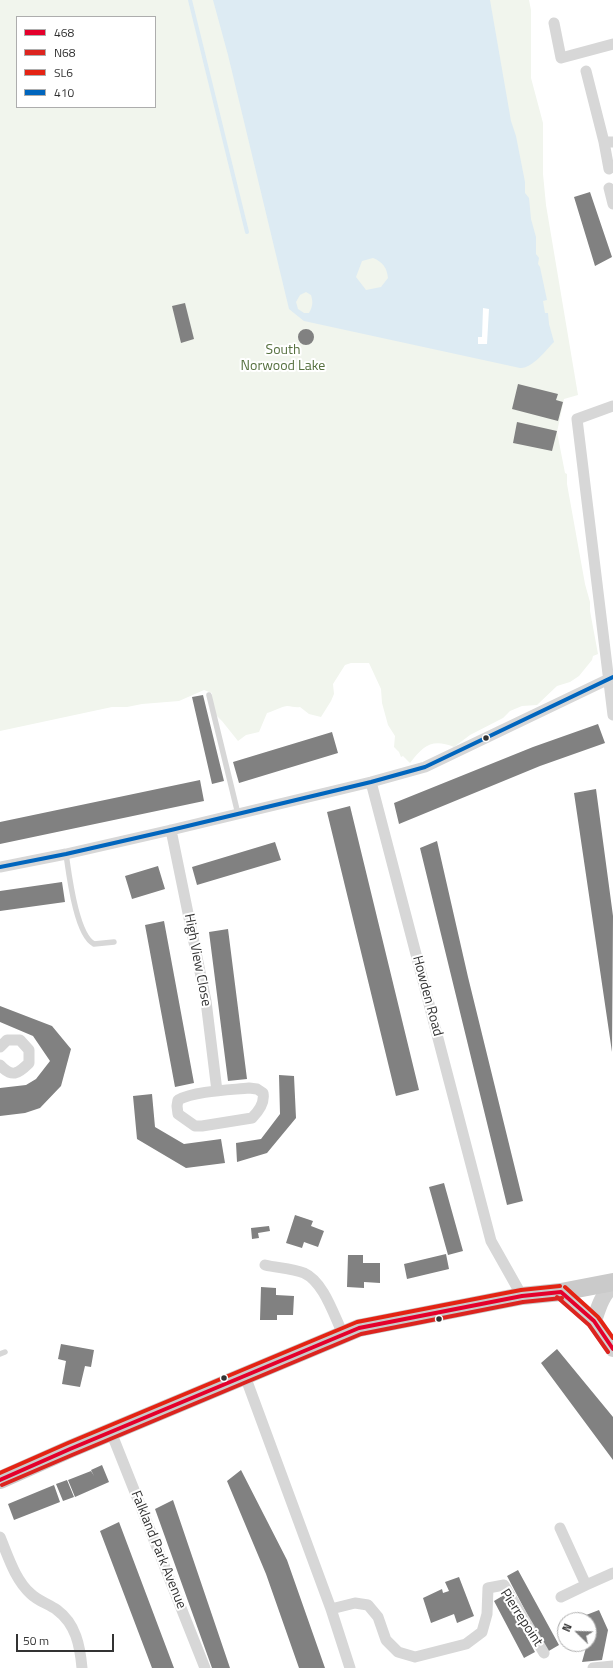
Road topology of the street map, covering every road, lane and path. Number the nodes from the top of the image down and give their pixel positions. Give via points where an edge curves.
1 (554, 23) dead end
2 (613, 44) edge
3 (586, 71) dead end
4 (609, 142) edge
5 (610, 170) dead end
6 (609, 188) dead end
7 (613, 204) edge
8 (613, 406) edge
9 (611, 677) edge
10 (209, 695) dead end
11 (613, 715) edge
12 (371, 782) junction
13 (238, 814) junction
14 (171, 830) junction
15 (66, 854) junction
16 (0, 867) edge
17 (114, 942) dead end
18 (0, 1047) edge
19 (0, 1066) edge
20 (217, 1091) junction
21 (265, 1265) dead end
22 (613, 1282) edge
23 (613, 1286) edge
24 (561, 1292) junction
25 (522, 1296) junction
26 (594, 1321) junction
27 (344, 1334) junction
28 (613, 1349) edge
29 (245, 1376) junction
30 (111, 1432) junction
31 (0, 1480) edge
32 (560, 1528) dead end
33 (0, 1537) edge
34 (613, 1573) edge
35 (586, 1585) junction
36 (561, 1596) dead end
37 (331, 1609) junction
38 (544, 1653) dead end
39 (613, 1666) edge
40 (82, 1668) edge
41 (205, 1668) edge
42 (350, 1668) edge
43 (593, 1668) edge

1 - 2 street via 561,58
3 - 4 street
4 - 5 street
6 - 7 street
8 - 9 street via 577,419
9 - 11 street
9 - 12 street via 425,767
10 - 13 lane
12 - 13 street
12 - 25 street, Howden Road via 491,1241
13 - 14 street
14 - 15 street
14 - 20 street, High View Close via 206,1001
15 - 16 street
15 - 17 lane via 81,927 88,940 94,944
18 - 19 street via 7,1040 20,1040 29,1050 29,1063 20,1072 6,1072
20 - 20 street via 258,1089 264,1098 257,1113 245,1120 195,1126 178,1114 178,1100
21 - 27 street via 293,1270 312,1278 322,1290
22 - 24 main road
23 - 26 main road via 598,1306
24 - 25 main road
24 - 26 main road
25 - 27 main road via 359,1328
26 - 28 main road
27 - 29 main road
29 - 30 main road
29 - 37 street
30 - 31 main road
30 - 41 street, Falkland Park Avenue
32 - 35 street
33 - 40 street via 21,1582 31,1594 58,1610 73,1629 79,1643
34 - 35 street
35 - 36 street
37 - 38 street, Pierrepoint via 355,1603 368,1605 378,1616 386,1640 398,1652 415,1657 466,1644 482,1632 487,1614 488,1588 504,1585
37 - 42 street
39 - 43 street

